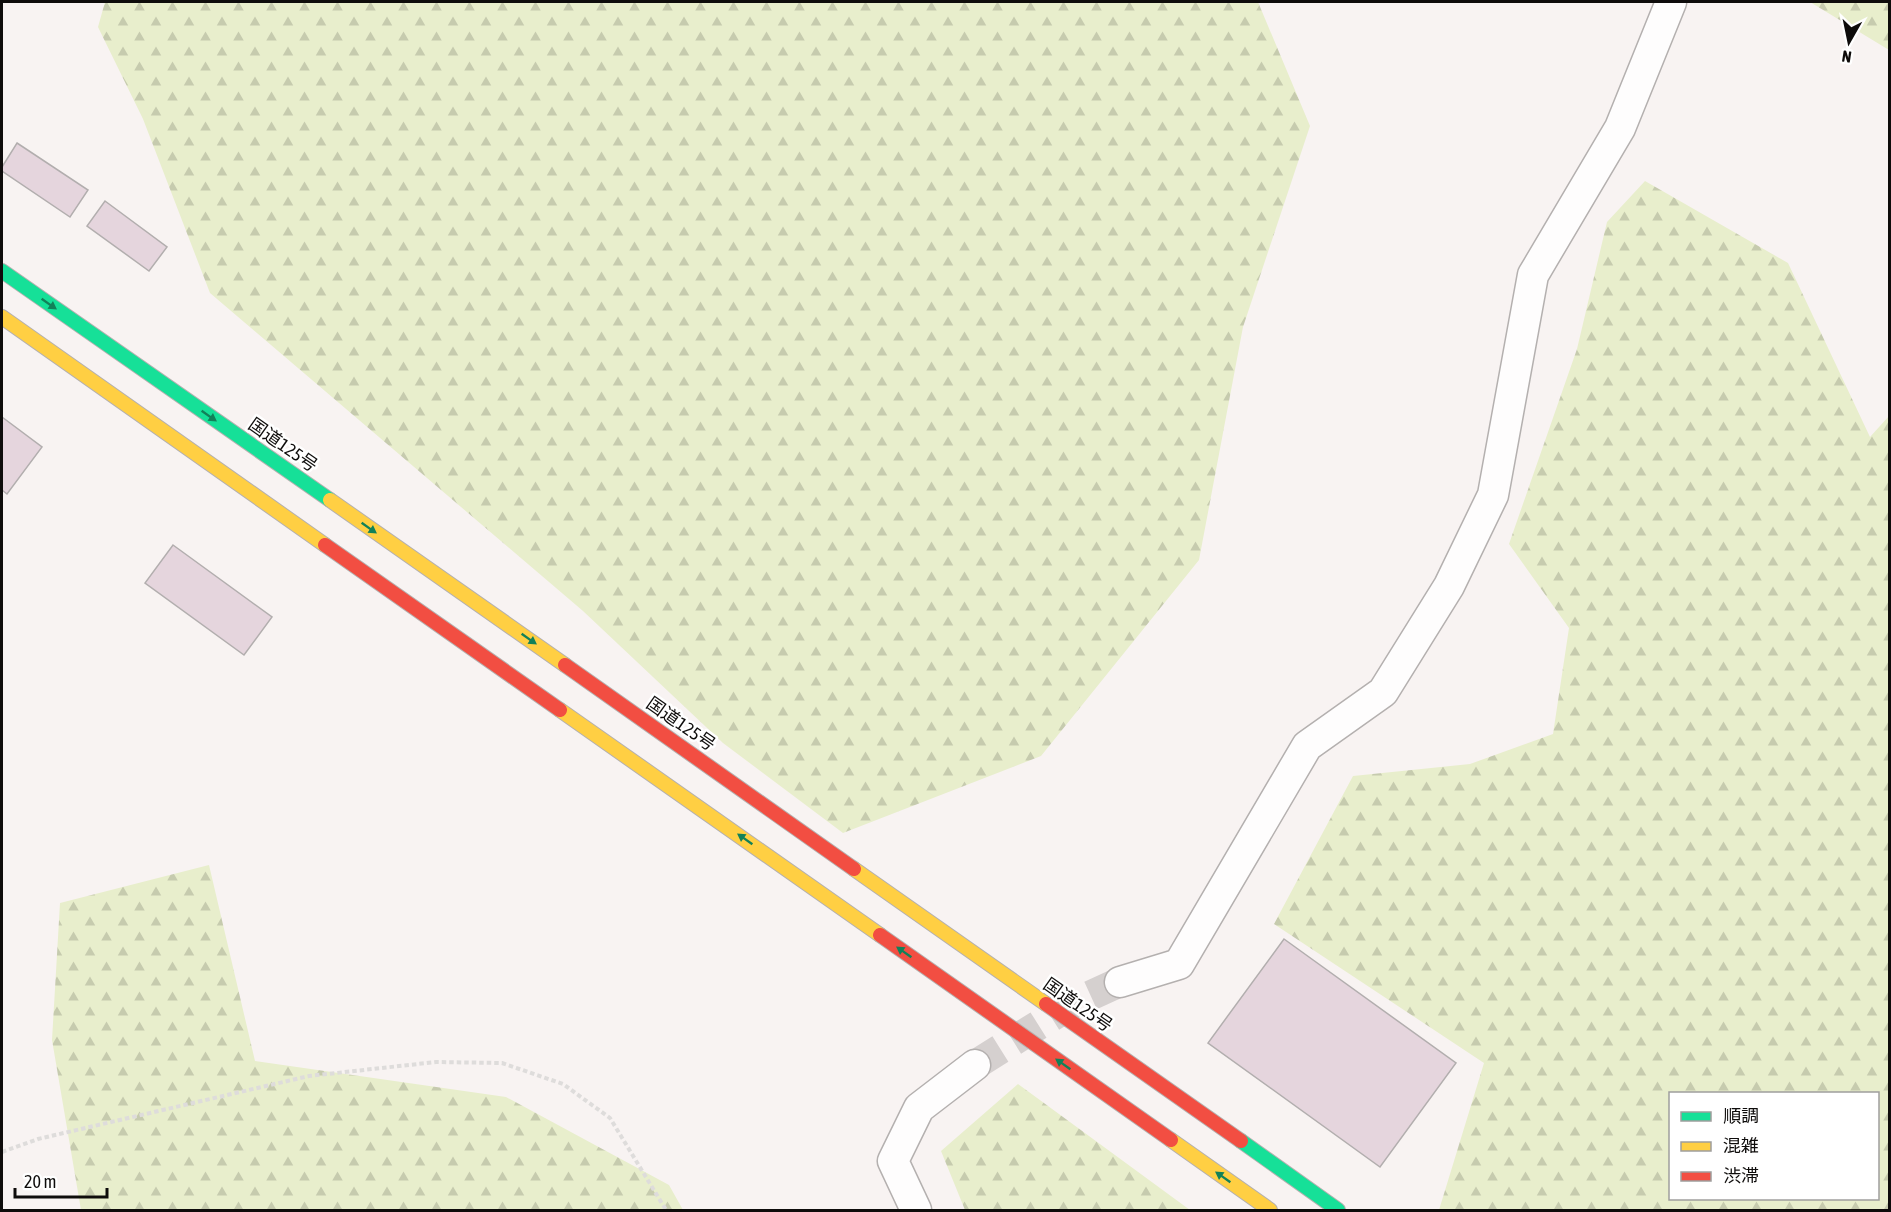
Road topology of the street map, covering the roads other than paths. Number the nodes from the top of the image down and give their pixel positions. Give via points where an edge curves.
1 (1671, 2) edge
2 (2, 271) edge
3 (2, 317) edge
4 (1120, 982) tunnel mouth
5 (975, 1065) tunnel mouth
6 (916, 1210) edge
7 (1270, 1210) edge
8 (1338, 1210) edge

1 - 4 street via 1620,128 1533,275 1492,495 1449,586 1383,692 1307,746 1179,963
2 -> 8 highway, 国道125号
7 -> 3 highway
5 - 6 street via 919,1108 892,1161

